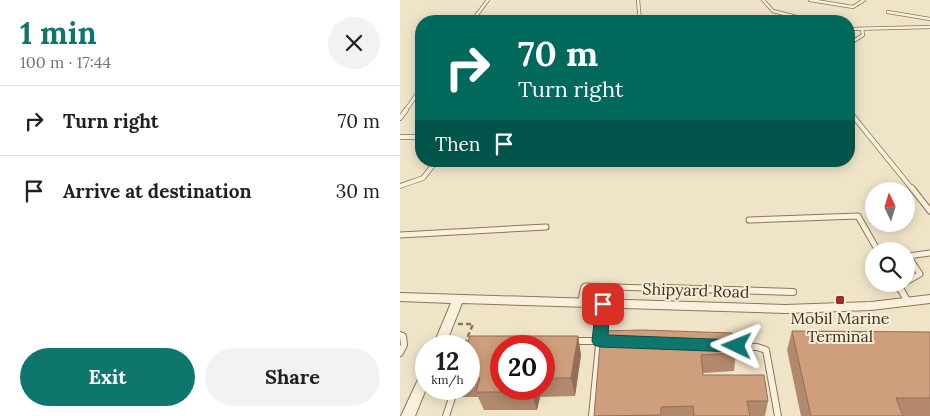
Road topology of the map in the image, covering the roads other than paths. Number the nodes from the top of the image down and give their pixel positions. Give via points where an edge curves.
1 (488, 0) edge
2 (638, 0) edge
3 (763, 0) edge
4 (810, 0) edge
5 (864, 0) edge
6 (888, 12) dead end
7 (477, 15) edge
8 (639, 15) edge
9 (789, 15) edge
10 (930, 19) edge
11 (930, 27) edge
12 (855, 29) edge
13 (862, 29) junction
14 (855, 40) edge
15 (415, 99) edge
16 (400, 118) edge
17 (855, 118) edge
18 (415, 136) edge
19 (400, 137) edge
20 (432, 167) edge
21 (400, 186) edge
22 (930, 211) edge
23 (749, 220) dead end
24 (546, 227) dead end
25 (400, 235) edge
26 (873, 242) edge
27 (930, 253) edge
28 (915, 255) edge
29 (915, 266) edge
30 (915, 277) edge
31 (793, 292) dead end
32 (904, 292) edge
33 (400, 297) edge
34 (458, 299) junction
35 (930, 299) edge
36 (908, 302) junction
37 (581, 303) junction
38 (603, 304) junction
39 (400, 334) edge
40 (443, 335) edge
41 (571, 341) edge
42 (600, 341) junction
43 (609, 341) edge
44 (718, 345) edge
45 (400, 353) edge
46 (415, 400) edge
47 (451, 400) edge
48 (408, 416) edge
49 (446, 416) edge
50 (592, 416) edge
51 (778, 416) edge

1 - 7 lane
2 - 8 lane
3 - 9 lane via 773,11
4 - 5 lane via 853,7
6 - 10 lane
11 - 13 lane
12 - 13 lane
13 - 14 lane via 863,35
15 - 16 lane
17 - 22 lane
18 - 19 lane
20 - 21 lane via 423,178
23 - 26 lane via 858,216
24 - 25 lane
27 - 28 lane
29 - 30 lane via 920,274
31 - 37 lane via 585,286
32 - 36 lane
33 - 34 street, Shipyard Road
34 - 37 street, Shipyard Road
34 - 40 street
35 - 36 street, Shipyard Road
36 - 38 street, Shipyard Road via 785,309
37 - 38 street, Shipyard Road
38 - 42 lane
39 - 45 lane via 404,345
41 - 42 lane
42 - 43 lane
42 - 50 lane
44 - 51 lane via 766,350
46 - 48 street
47 - 49 lane

